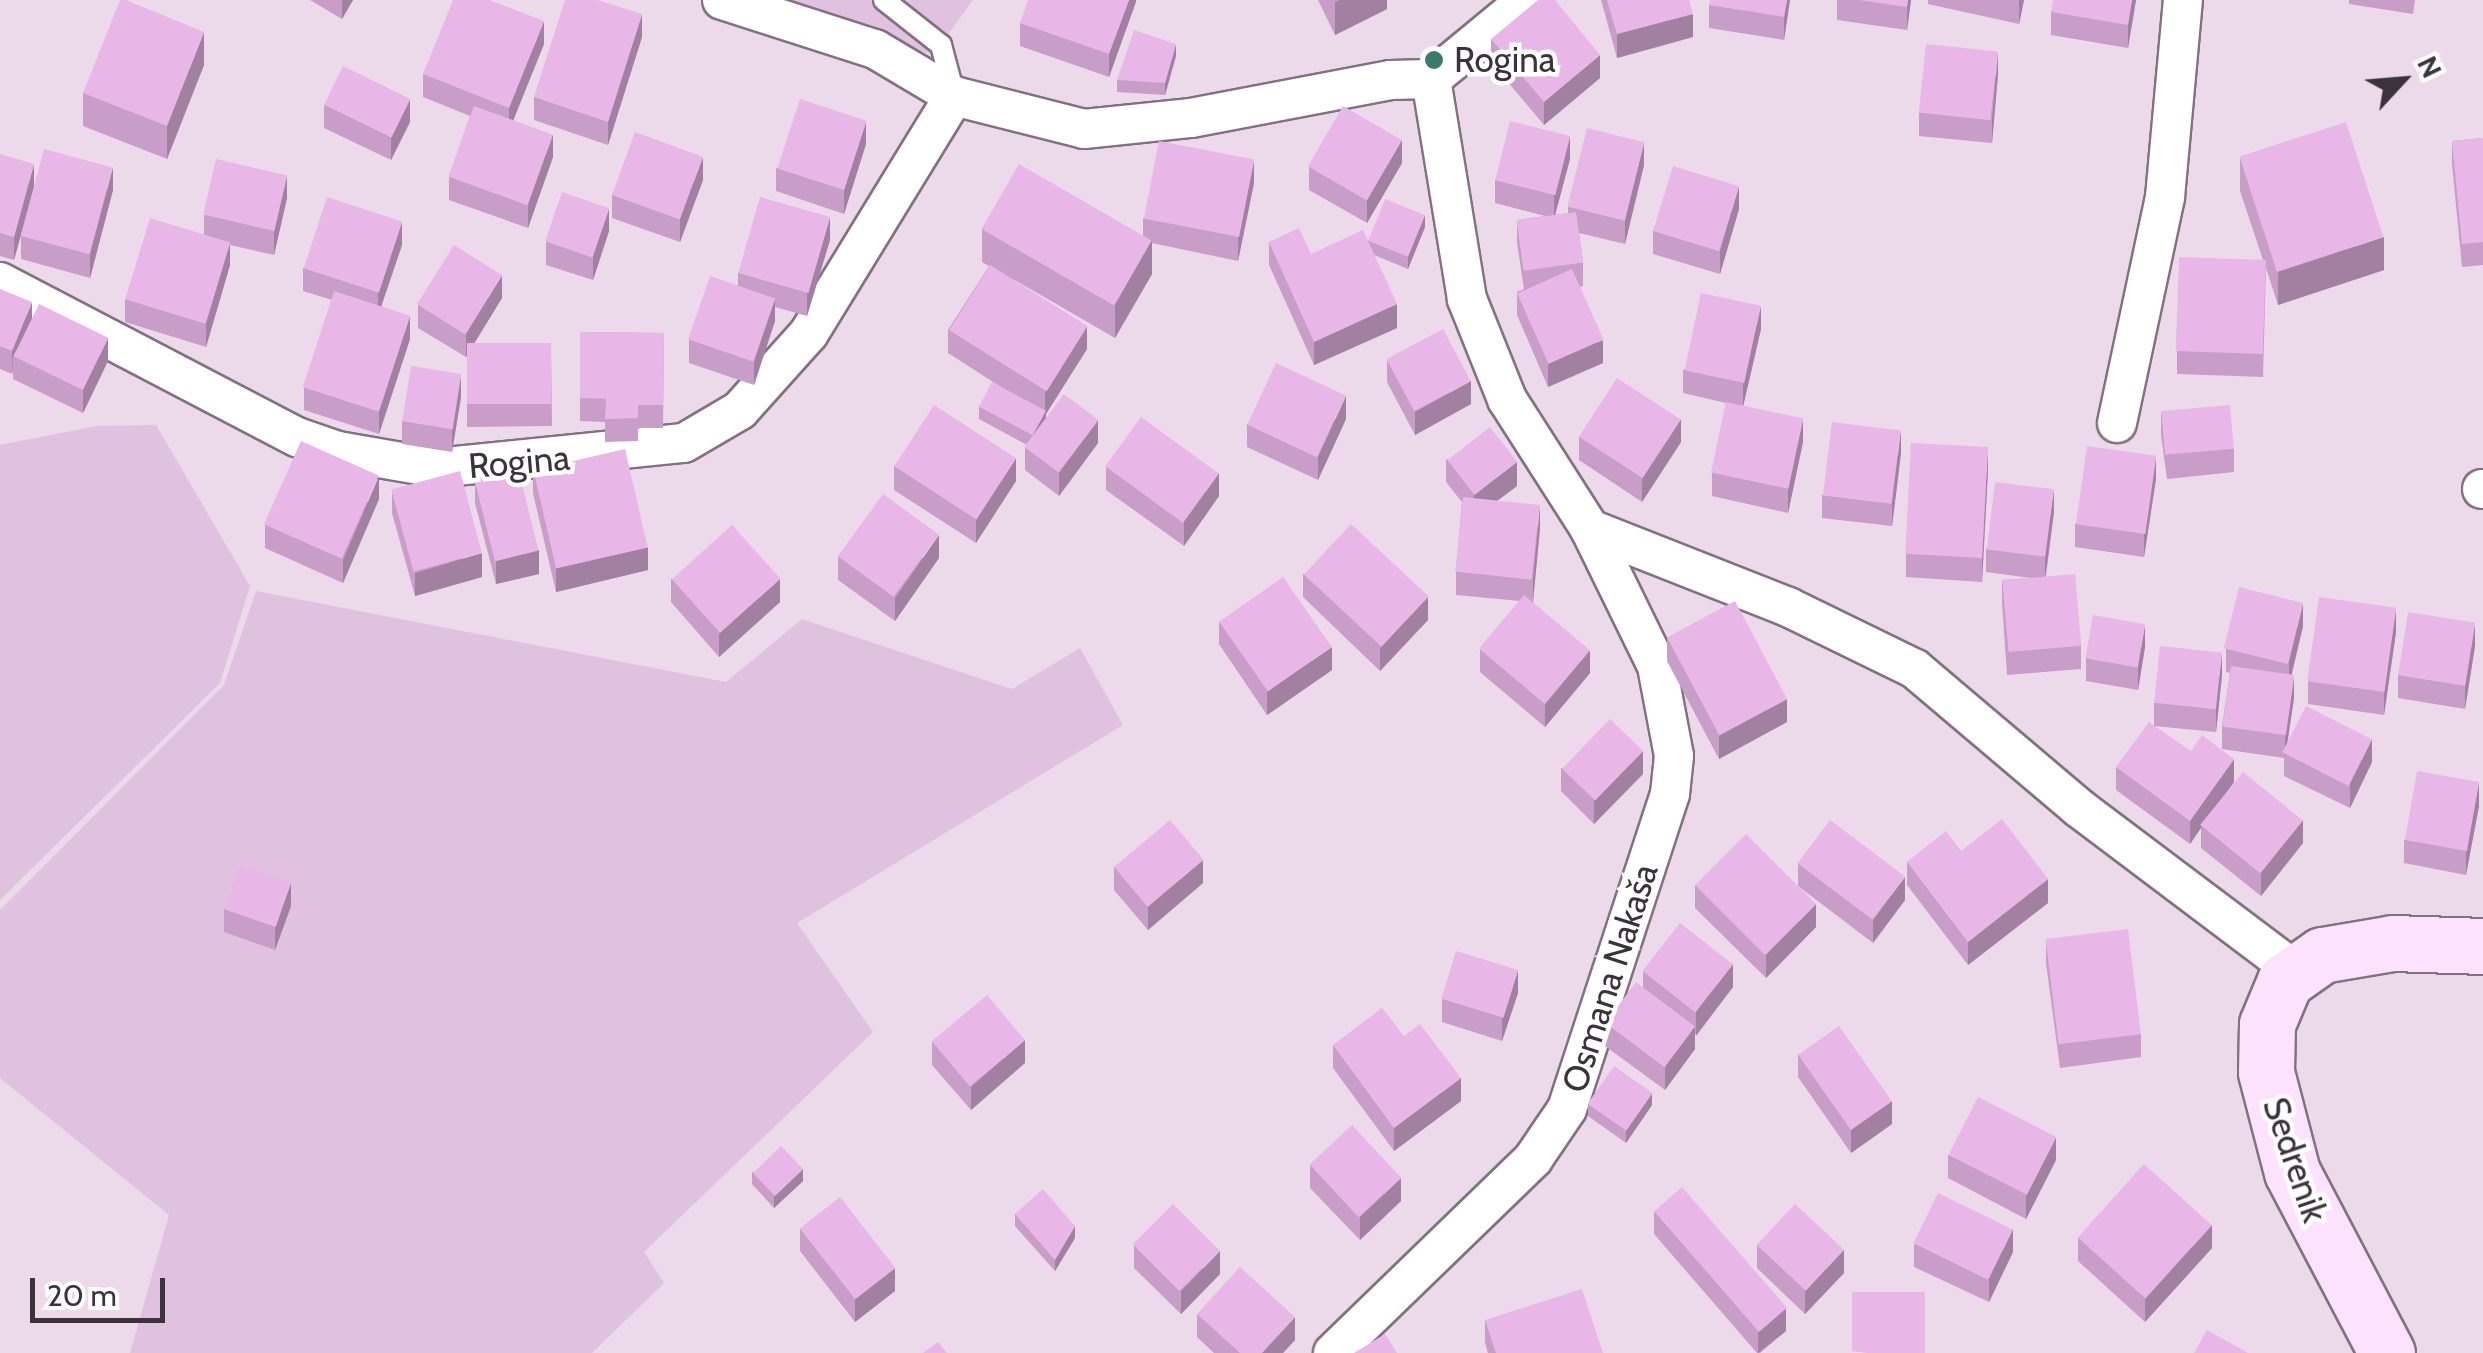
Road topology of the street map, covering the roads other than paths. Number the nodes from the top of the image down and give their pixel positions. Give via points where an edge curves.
1 (722, 0) edge
2 (884, 0) edge
3 (1526, 0) edge
4 (2183, 0) edge
5 (1431, 79) junction
6 (954, 96) junction
7 (0, 282) edge
8 (2117, 424) dead end
9 (1590, 529) junction
10 (2483, 946) edge
11 (2295, 971) junction
12 (1333, 1353) edge
13 (2387, 1353) edge

1 - 6 street via 875,49
2 - 6 lane via 940,45
3 - 5 street
4 - 8 street via 2165,197
5 - 6 street via 1084,129
5 - 9 street, Osmana Nakaša via 1468,299 1507,400
6 - 7 street, Rogina via 809,333 740,410 684,443 436,468 338,451 297,437
9 - 11 street via 1788,607 1915,669 2079,808
9 - 12 street, Osmana Nakaša via 1656,666 1670,713 1674,756 1658,832 1567,1109 1532,1159
10 - 11 street via 2361,946 2322,955
11 - 13 street, Sedrenik via 2276,995 2267,1024 2275,1122 2307,1207

